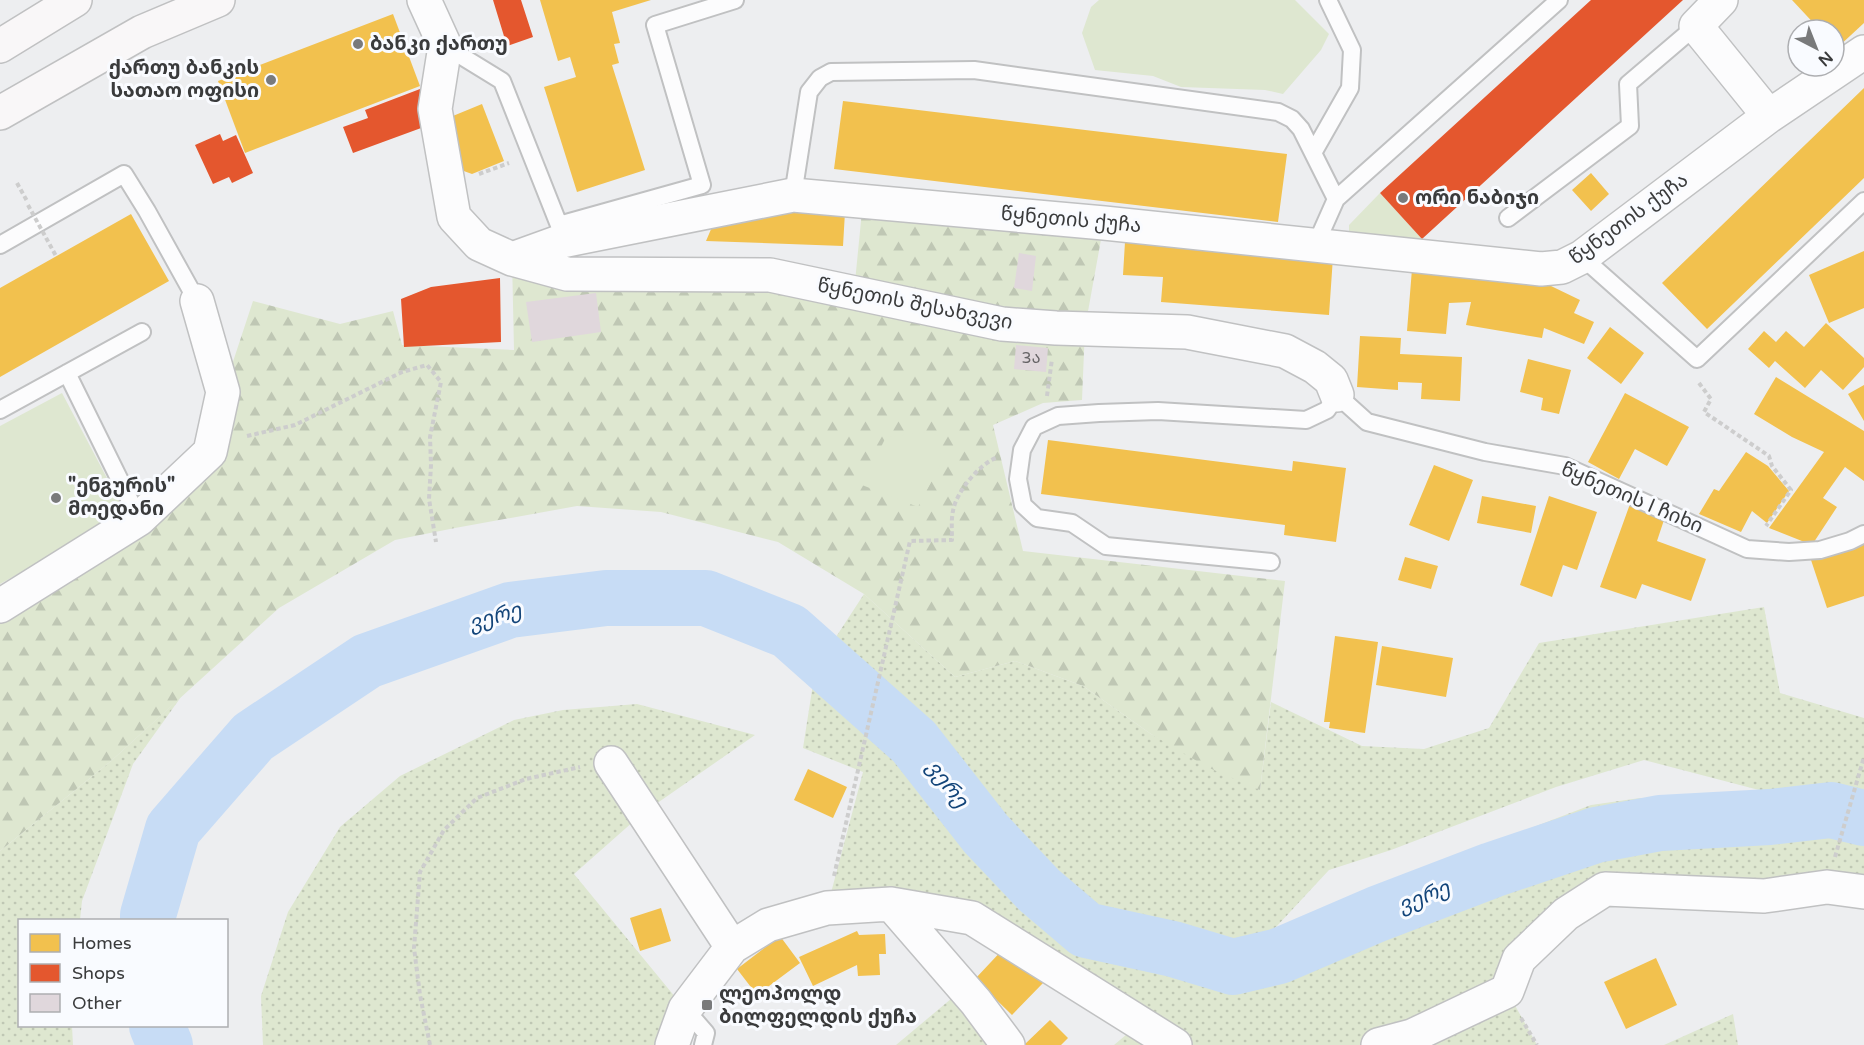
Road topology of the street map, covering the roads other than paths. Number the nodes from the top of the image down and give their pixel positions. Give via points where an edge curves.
1 (75, 0) edge
2 (177, 0) edge
3 (194, 0) edge
4 (218, 0) edge
5 (424, 0) edge
6 (735, 0) edge
7 (1328, 0) edge
8 (1559, 0) edge
9 (1720, 0) edge
10 (1696, 27) junction
11 (142, 32) junction
12 (0, 45) edge
13 (444, 46) junction
14 (1864, 52) edge
15 (0, 113) edge
16 (1769, 116) junction
17 (1313, 153) junction
18 (793, 195) junction
19 (1336, 199) junction
20 (1864, 201) edge
21 (1508, 218) dead end
22 (1316, 244) junction
23 (0, 245) edge
24 (1582, 257) junction
25 (512, 259) junction
26 (197, 301) joint
27 (142, 332) dead end
28 (67, 373) junction
29 (1337, 395) junction
30 (0, 410) edge
31 (139, 519) junction
32 (1864, 534) edge
33 (1271, 562) dead end
34 (0, 606) edge
35 (611, 763) road end
36 (1864, 892) edge
37 (891, 904) junction
38 (732, 947) junction
39 (685, 1009) junction
40 (672, 1045) edge
41 (703, 1045) edge
42 (1008, 1045) edge
43 (1175, 1045) edge
44 (1378, 1045) edge

1 - 12 main road
2 - 11 lane
3 - 11 lane
4 - 11 main road
5 - 13 street
6 - 13 lane via 655,24 702,185 559,225 502,81
7 - 17 lane via 1352,50 1350,88
8 - 19 lane
9 - 10 street
10 - 16 street
10 - 21 lane via 1628,84 1630,126
11 - 15 main road
13 - 25 street via 435,109 454,217 479,244
14 - 16 street, წყნეთის ქუჩა
16 - 24 street, წყნეთის ქუჩა
17 - 18 lane via 1302,129 1292,118 1278,112 974,70 831,72 809,92
17 - 19 lane
18 - 22 street, წყნეთის ქუჩა
18 - 25 street, წყნეთის ქუჩა via 562,241
19 - 22 lane
20 - 24 lane via 1697,359
22 - 24 street, წყნეთის ქუჩა via 1541,269 1562,267
23 - 26 lane via 124,174
25 - 29 street, წყნეთის შესახვევი via 567,274 770,275 1002,324 1187,332 1285,351 1316,367 1331,380
26 - 31 street via 223,392 210,452
27 - 28 lane
28 - 30 lane
28 - 31 lane
29 - 32 lane, წყნეთის I ჩიხი via 1367,423 1485,452 1564,466 1747,549 1820,550
29 - 33 lane via 1327,410 1306,420 1158,411 1058,416 1034,428 1022,450 1018,479 1023,505 1037,518 1072,523 1106,546
31 - 34 street
35 - 38 street
36 - 44 street via 1827,887 1764,896 1605,889 1566,914 1519,959 1507,991 1412,1036
37 - 38 street via 827,908 768,925
37 - 42 street
37 - 43 street via 972,918
38 - 39 street
39 - 40 street
39 - 41 lane via 706,1033

